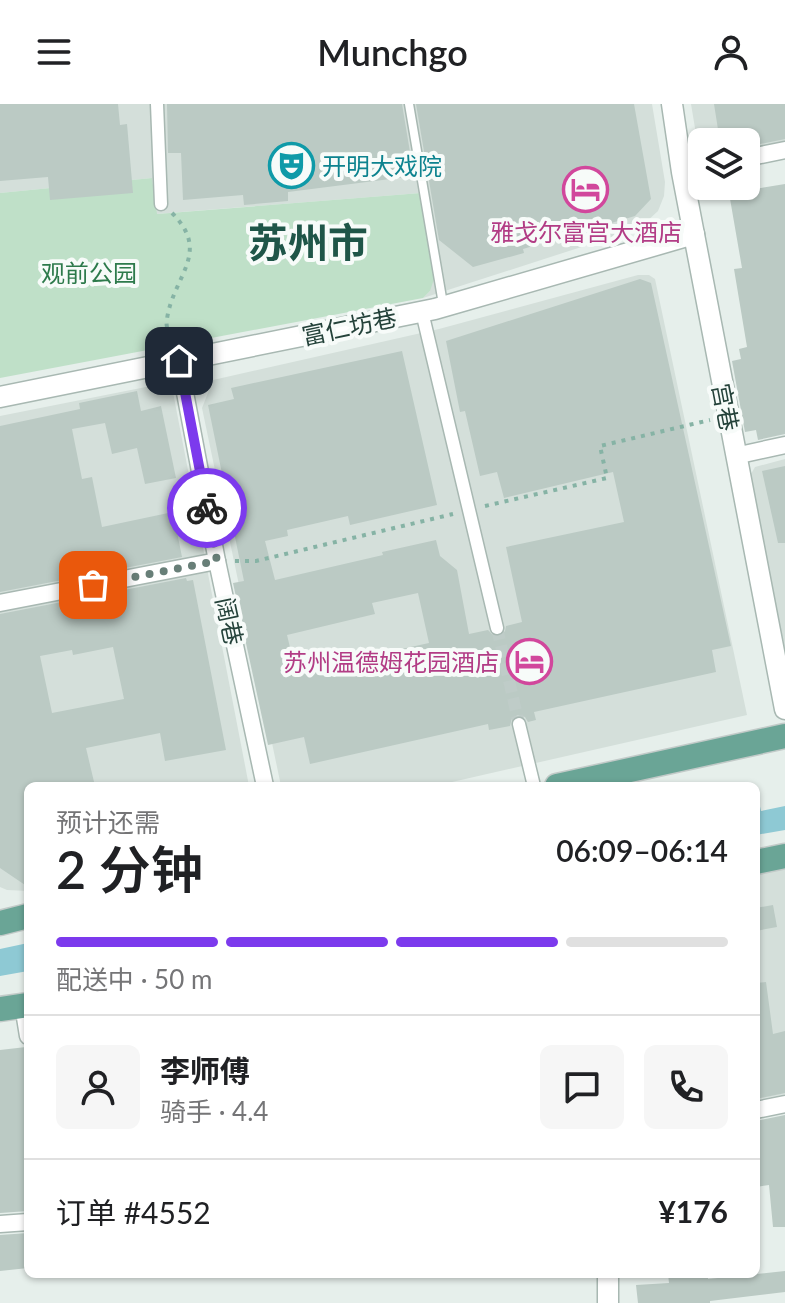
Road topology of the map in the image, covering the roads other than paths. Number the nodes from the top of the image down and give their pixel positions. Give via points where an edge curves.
1 (157, 104) edge
2 (409, 104) edge
3 (672, 104) edge
4 (785, 150) edge
5 (760, 155) edge
6 (688, 157) edge
7 (693, 200) edge
8 (161, 204) road end
9 (694, 234) junction
10 (444, 306) junction
11 (422, 312) junction
12 (179, 361) junction
13 (0, 397) edge
14 (785, 445) edge
15 (735, 456) junction
16 (217, 561) junction
17 (0, 603) edge
18 (497, 628) tunnel mouth
19 (785, 709) edge
20 (519, 724) tunnel mouth
21 (785, 736) edge
22 (264, 782) edge
23 (533, 782) edge
24 (575, 782) edge
25 (785, 856) edge
26 (760, 861) edge
27 (24, 917) edge
28 (0, 923) edge
29 (17, 1006) edge
30 (24, 1025) edge
31 (785, 1104) edge
32 (760, 1109) edge
33 (24, 1222) edge
34 (0, 1224) edge
35 (608, 1278) edge
36 (608, 1303) edge

1 - 8 street
2 - 10 lane
3 - 6 street, 宫巷
4 - 5 street
7 - 9 street, 宫巷
9 - 10 street, 富仁坊巷
9 - 15 street, 宫巷
10 - 11 street, 富仁坊巷
11 - 12 street, 富仁坊巷
11 - 18 street
12 - 13 street, 富仁坊巷
12 - 16 street, 阔巷
14 - 15 street
15 - 19 street, 宫巷
16 - 17 street
16 - 22 street, 阔巷
20 - 23 street
21 - 24 main road
25 - 26 main road
27 - 28 main road
29 - 30 street
31 - 32 street
33 - 34 street
35 - 36 street

